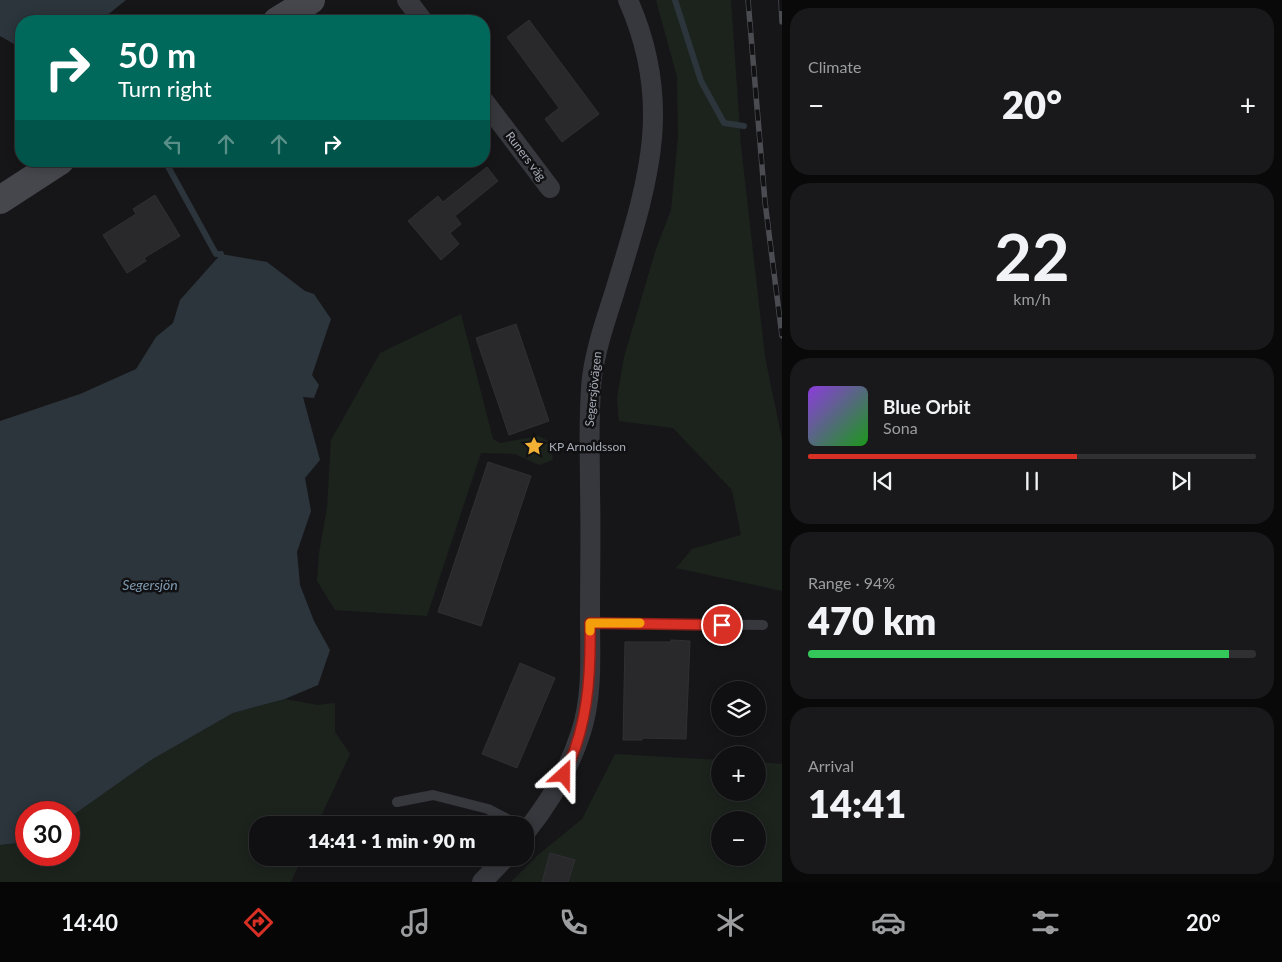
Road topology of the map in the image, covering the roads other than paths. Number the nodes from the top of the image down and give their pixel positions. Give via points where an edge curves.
1 (311, 0) edge
2 (407, 0) edge
3 (628, 0) edge
4 (287, 15) edge
5 (418, 15) edge
6 (490, 108) edge
7 (51, 167) edge
8 (550, 188) dead end
9 (0, 200) edge
10 (590, 623) junction
11 (762, 625) dead end
12 (397, 802) dead end
13 (501, 816) edge
14 (534, 817) edge
15 (497, 866) edge
16 (482, 882) edge

1 - 4 street
2 - 5 street
3 - 10 street, Segersjövägen via 639,24 650,66 655,113 646,186 598,340 592,378 589,428
6 - 8 street, Runers väg
7 - 9 street
10 - 11 lane
10 - 14 street, Segersjövägen via 591,655 582,730 557,790
12 - 13 lane via 433,795 488,809
15 - 16 street

